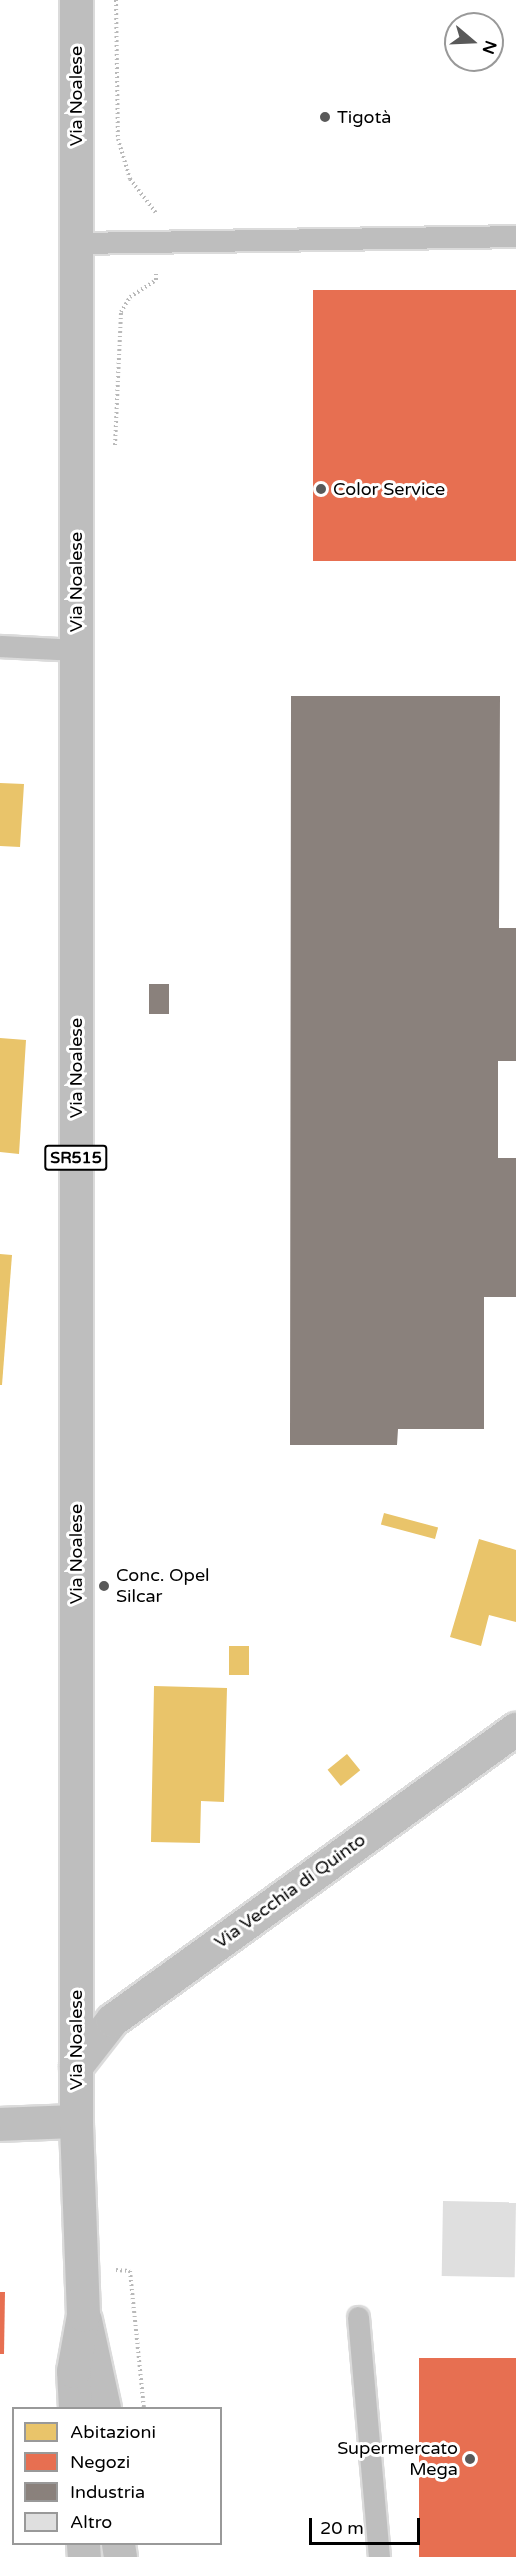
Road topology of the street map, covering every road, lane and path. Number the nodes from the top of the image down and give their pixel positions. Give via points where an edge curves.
1 (76, 0) edge
2 (116, 0) edge
3 (157, 221) dead end
4 (516, 236) edge
5 (76, 243) junction
6 (156, 272) dead end
7 (114, 454) dead end
8 (0, 646) edge
9 (76, 650) junction
10 (516, 1729) edge
11 (76, 2066) junction
12 (76, 2121) junction
13 (0, 2124) edge
14 (104, 2270) dead end
15 (83, 2315) junction
16 (357, 2317) dead end
17 (75, 2407) edge
18 (104, 2407) edge
19 (144, 2407) edge
20 (380, 2557) edge

1 - 5 main road, Via Noalese / SR515
2 - 3 path via 118,139 130,179 156,212
4 - 5 lane
5 - 9 main road, Via Noalese / SR515
6 - 7 path via 156,280 130,297 121,312
8 - 9 lane
9 - 11 main road, Via Noalese / SR515
10 - 11 main road, Via Vecchia di Quinto via 112,2020
11 - 12 main road, Via Noalese / SR515
12 - 13 main road
12 - 15 main road, Via Noalese / SR515
14 - 19 path via 130,2271
15 - 17 main road, Via Noalese via 73,2371
15 - 18 main road, Via Noalese
16 - 20 lane

